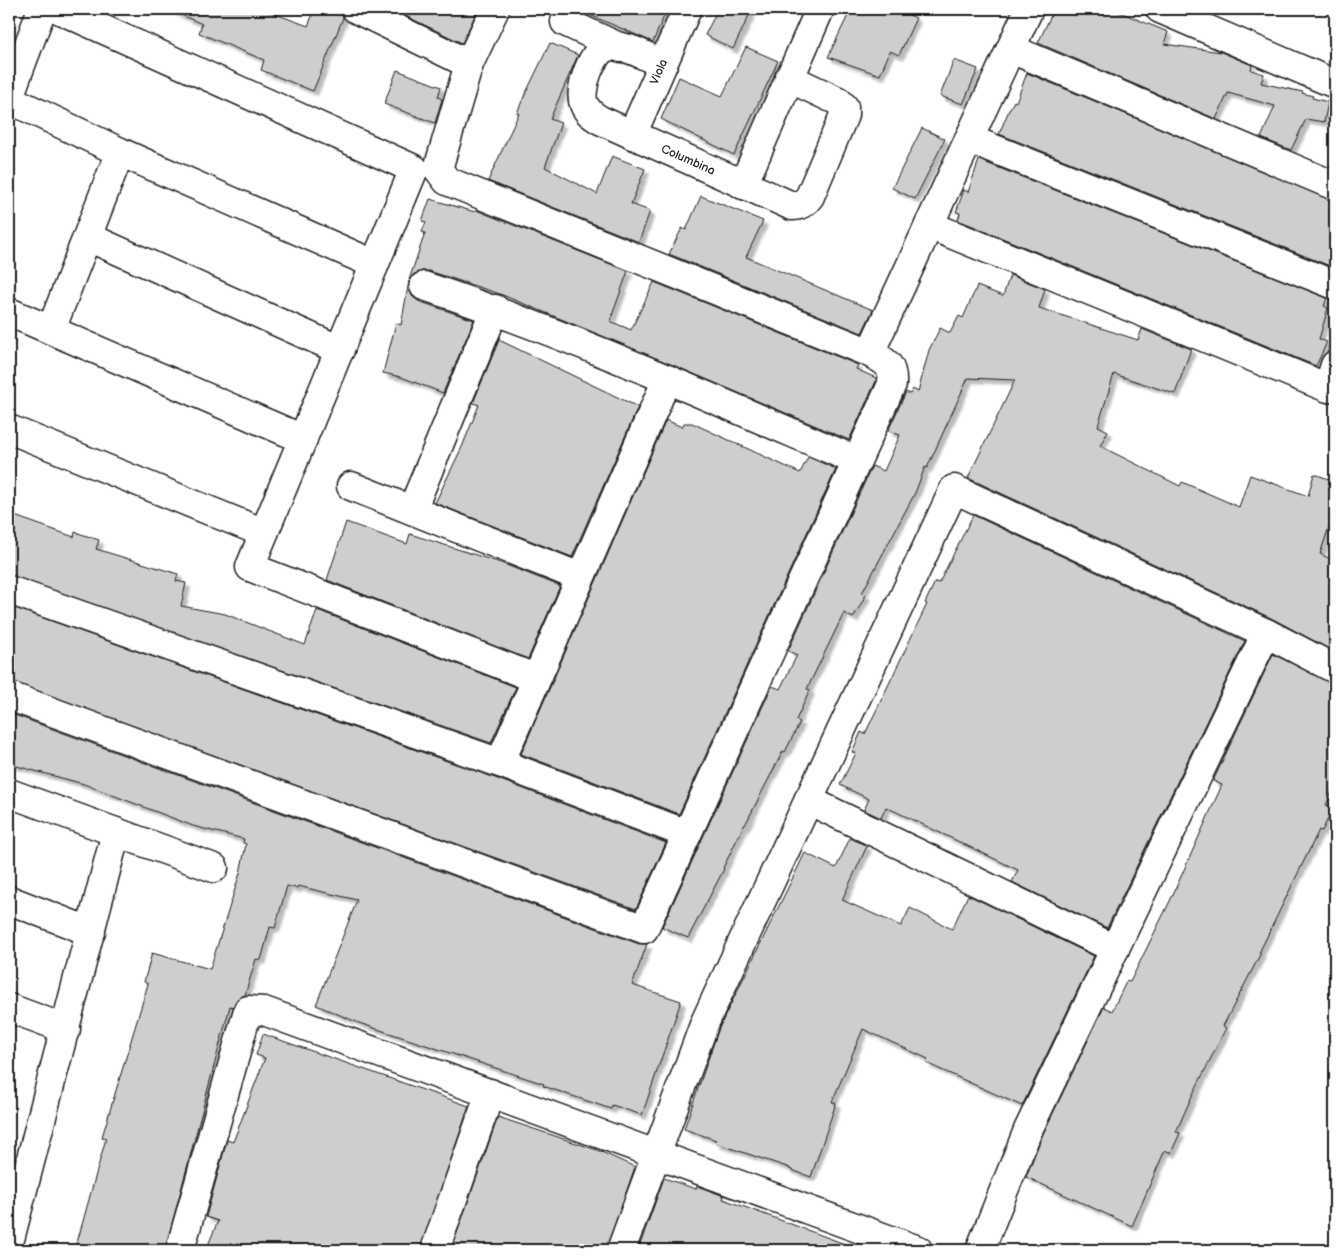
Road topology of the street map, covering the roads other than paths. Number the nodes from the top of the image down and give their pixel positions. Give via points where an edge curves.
1 (42, 9) edge
2 (58, 9) edge
3 (356, 9) edge
4 (496, 9) edge
5 (687, 9) edge
6 (820, 9) edge
7 (1029, 9) edge
8 (1160, 9) edge
9 (385, 15) edge
10 (565, 22) dead end
11 (621, 48) junction
12 (1010, 49) junction
13 (469, 64) junction
14 (662, 64) junction
15 (790, 78) junction
16 (1335, 84) edge
17 (9, 98) edge
18 (632, 135) junction
19 (969, 139) junction
20 (120, 152) junction
21 (743, 185) junction
22 (1335, 186) edge
23 (929, 225) junction
24 (88, 236) junction
25 (374, 264) junction
26 (1335, 285) edge
27 (424, 286) dead end
28 (495, 309) junction
29 (9, 312) edge
30 (51, 330) junction
31 (340, 350) junction
32 (870, 353) junction
33 (1335, 365) edge
34 (667, 379) junction
35 (9, 429) edge
36 (303, 439) junction
37 (855, 460) junction
38 (351, 486) dead end
39 (412, 510) junction
40 (264, 533) junction
41 (580, 577) junction
42 (9, 590) edge
43 (1266, 633) junction
44 (1335, 668) edge
45 (535, 678) junction
46 (9, 696) edge
47 (500, 763) junction
48 (9, 793) edge
49 (808, 800) junction
50 (116, 832) junction
51 (687, 834) junction
52 (214, 868) dead end
53 (9, 900) edge
54 (91, 932) junction
55 (1115, 949) junction
56 (9, 1008) edge
57 (66, 1029) junction
58 (490, 1093) junction
59 (656, 1154) junction
60 (14, 1202) edge
61 (9, 1243) edge
62 (180, 1250) edge
63 (434, 1250) edge
64 (621, 1250) edge
65 (918, 1250) edge
66 (980, 1250) edge

1 - 17 street
2 - 25 street via 414,169
3 - 9 street
4 - 13 street
5 - 14 street, Viola
6 - 15 street
7 - 12 street
8 - 16 street
9 - 13 street
10 - 11 street
11 - 14 street
11 - 18 street, Columbina via 607,47 596,54 582,90 583,103 588,112 600,120
12 - 19 street
12 - 22 street
13 - 32 street via 438,169 446,181
14 - 18 street, Viola
15 - 21 street
15 - 21 street, Columbina via 844,107 844,115 810,196 806,202 792,206
17 - 20 street
18 - 21 street, Columbina
19 - 23 street
19 - 26 street
20 - 24 street
20 - 25 street
23 - 32 street
23 - 33 street via 1328,388
24 - 30 street
24 - 31 street
25 - 31 street
27 - 28 street
28 - 34 street
28 - 39 street
29 - 30 street
30 - 36 street
31 - 36 street
32 - 37 street via 885,362 892,372 892,384
34 - 37 street
34 - 41 street
35 - 40 street
36 - 40 street
37 - 51 street
38 - 39 street
39 - 41 street
40 - 45 street via 250,567
41 - 45 street
42 - 47 street
43 - 44 street
43 - 49 street via 954,489
43 - 55 street
45 - 47 street
46 - 51 street via 644,929
47 - 51 street
48 - 50 street
49 - 55 street
49 - 59 street via 705,1022
50 - 52 street
50 - 54 street
53 - 54 street
54 - 57 street
55 - 66 street via 1028,1130
56 - 57 street
57 - 60 street
58 - 59 street
58 - 62 street via 264,1011 248,1010
58 - 63 street
59 - 64 street
59 - 65 street
60 - 61 street

